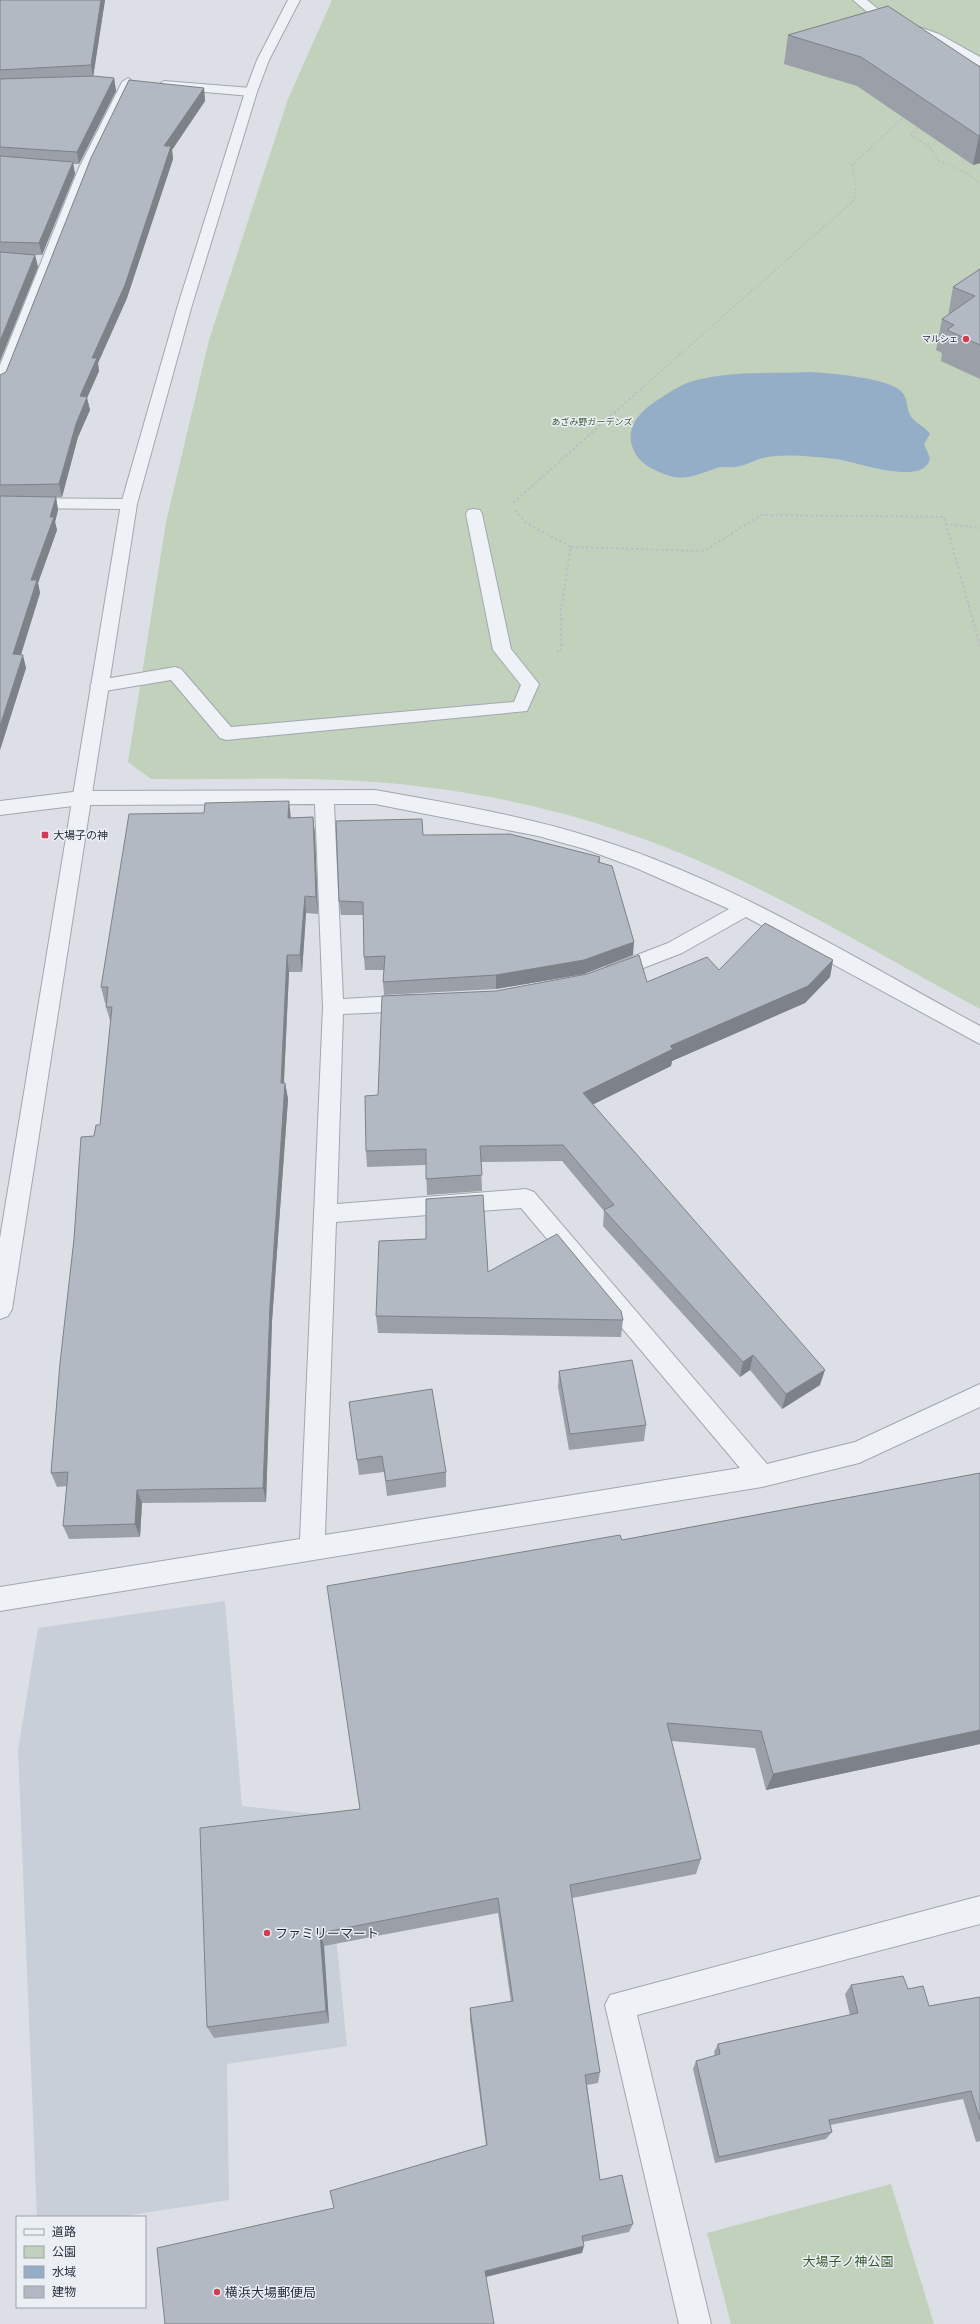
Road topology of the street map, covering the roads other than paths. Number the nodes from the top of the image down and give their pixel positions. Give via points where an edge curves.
1 (294, 0) edge
2 (859, 0) edge
3 (980, 62) edge
4 (112, 82) edge
5 (128, 82) junction
6 (251, 92) junction
7 (69, 169) edge
8 (85, 170) junction
9 (3, 366) edge
10 (0, 384) edge
11 (0, 503) edge
12 (129, 504) junction
13 (474, 514) dead end
14 (99, 686) junction
15 (324, 797) junction
16 (81, 798) junction
17 (0, 808) edge
18 (746, 908) junction
19 (594, 979) edge
20 (434, 1002) edge
21 (333, 1007) junction
22 (980, 1036) edge
23 (326, 1214) junction
24 (0, 1309) edge
25 (980, 1395) edge
26 (762, 1476) junction
27 (312, 1548) junction
28 (0, 1599) edge
29 (980, 1910) edge
30 (695, 2324) edge

1 - 6 street via 263,60
2 - 3 street via 883,19 935,37
4 - 5 street
5 - 6 street
5 - 8 street
6 - 12 street via 185,305
7 - 8 street
8 - 9 street via 42,261
9 - 10 street
11 - 12 street
12 - 14 street
13 - 14 street via 502,650 530,684 521,707 226,734 176,673
14 - 16 street
15 - 16 street
15 - 18 street via 375,797 538,829 591,844 643,863
15 - 21 street
16 - 17 street
16 - 24 street
18 - 19 street via 676,948
18 - 22 street
20 - 21 street
21 - 23 street
23 - 26 street via 526,1198
23 - 27 street
25 - 26 street via 859,1452
26 - 27 street
27 - 28 street
29 - 30 street via 620,2005

